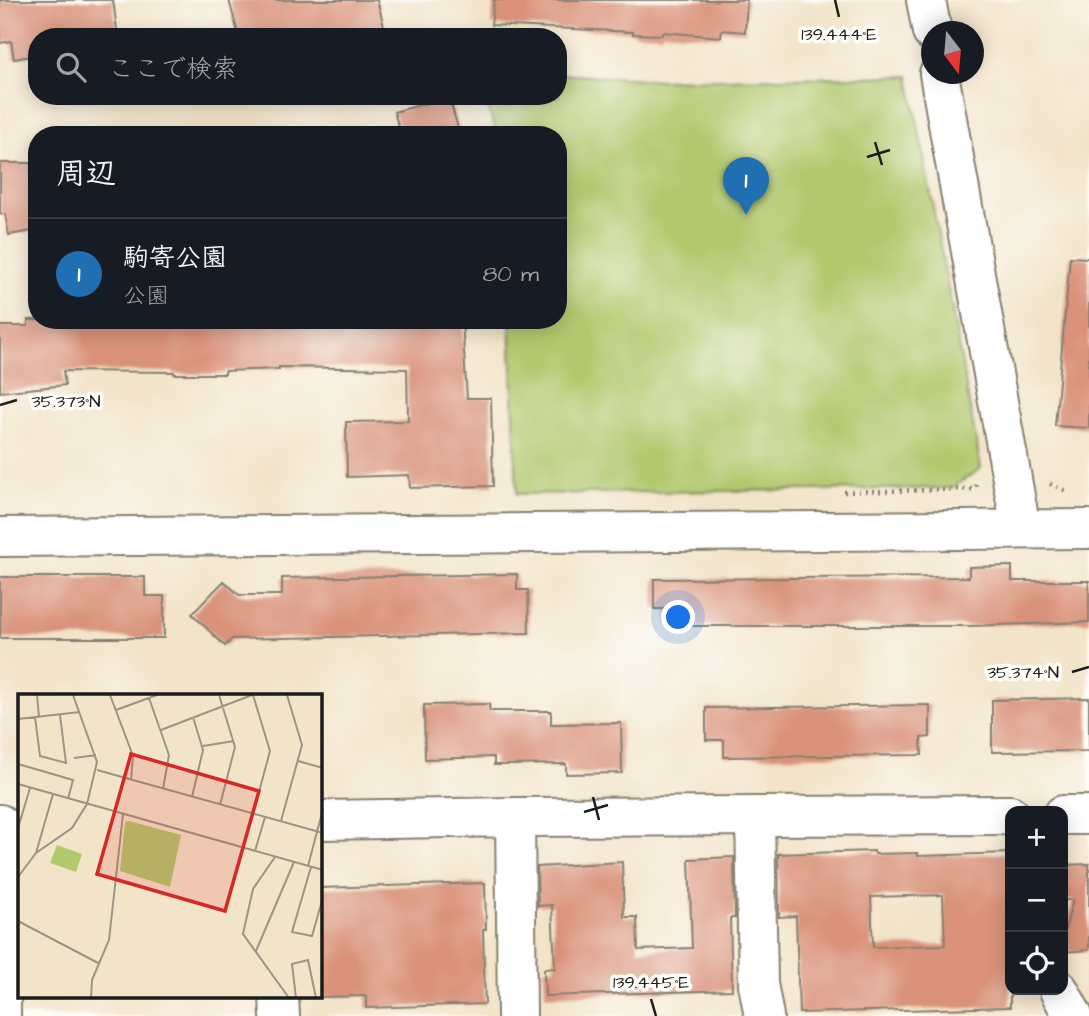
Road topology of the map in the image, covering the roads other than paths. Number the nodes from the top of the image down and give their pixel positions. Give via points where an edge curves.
1 (926, 0) edge
2 (930, 21) edge
3 (941, 84) edge
4 (1021, 529) junction
5 (1089, 529) edge
6 (0, 537) edge
7 (1005, 815) edge
8 (1068, 815) edge
9 (1089, 815) edge
10 (755, 816) junction
11 (515, 817) junction
12 (322, 820) edge
13 (0, 824) edge
14 (18, 824) edge
15 (1062, 995) edge
16 (279, 998) edge
17 (1, 1016) edge
18 (280, 1016) edge
19 (517, 1016) edge
20 (764, 1016) edge
21 (1073, 1016) edge

1 - 2 street
3 - 4 street
4 - 5 street
4 - 6 street
7 - 10 street
8 - 9 street
10 - 11 street
10 - 20 street via 758,984
11 - 12 street
11 - 19 street
13 - 14 street
13 - 17 street
15 - 21 street
16 - 18 street

